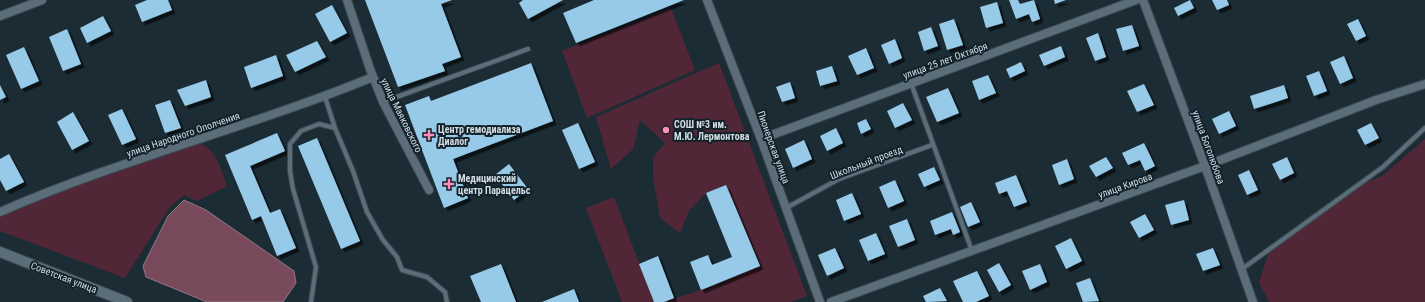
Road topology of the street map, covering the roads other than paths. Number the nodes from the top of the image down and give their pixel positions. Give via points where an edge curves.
1 (42, 0) edge
2 (347, 0) edge
3 (707, 0) edge
4 (1136, 0) edge
5 (1143, 0) edge
6 (0, 16) edge
7 (528, 49) dead end
8 (373, 77) junction
9 (910, 83) junction
10 (1425, 84) edge
11 (324, 97) junction
12 (383, 102) junction
13 (335, 128) junction
14 (1425, 128) edge
15 (761, 139) junction
16 (932, 145) junction
17 (1205, 166) junction
18 (429, 190) dead end
19 (786, 208) junction
20 (0, 212) edge
21 (972, 251) junction
22 (0, 252) edge
23 (1242, 269) junction
24 (127, 302) edge
25 (311, 302) edge
26 (447, 302) edge
27 (820, 302) edge
28 (831, 302) edge
29 (1253, 302) edge

1 - 6 street
2 - 8 street, улица Маяковского
3 - 15 street, Пионерская улица
4 - 9 street, улица 25 лет Октября
5 - 17 street, улица Боголюбова
7 - 12 lane
8 - 11 street, улица Народного Ополчения
8 - 12 street, улица Маяковского
9 - 15 street, улица 25 лет Октября
9 - 16 lane
10 - 17 street, улица Кирова via 1376,100
11 - 13 lane
11 - 20 street, улица Народного Ополчения via 83,179
12 - 18 street, улица Маяковского
13 - 25 lane via 319,124 313,126 301,131 290,144 293,189 316,267
13 - 26 lane via 367,212 383,240 397,257 402,270 427,277 445,292
14 - 23 lane via 1383,167
15 - 19 street, Пионерская улица
16 - 19 lane, Школьный проезд via 839,179
16 - 21 lane
17 - 21 street, улица Кирова
17 - 23 street, улица Боголюбова
19 - 27 street, Пионерская улица
21 - 28 street, улица Кирова
22 - 24 main road, Советская улица
23 - 29 street, улица Боголюбова

